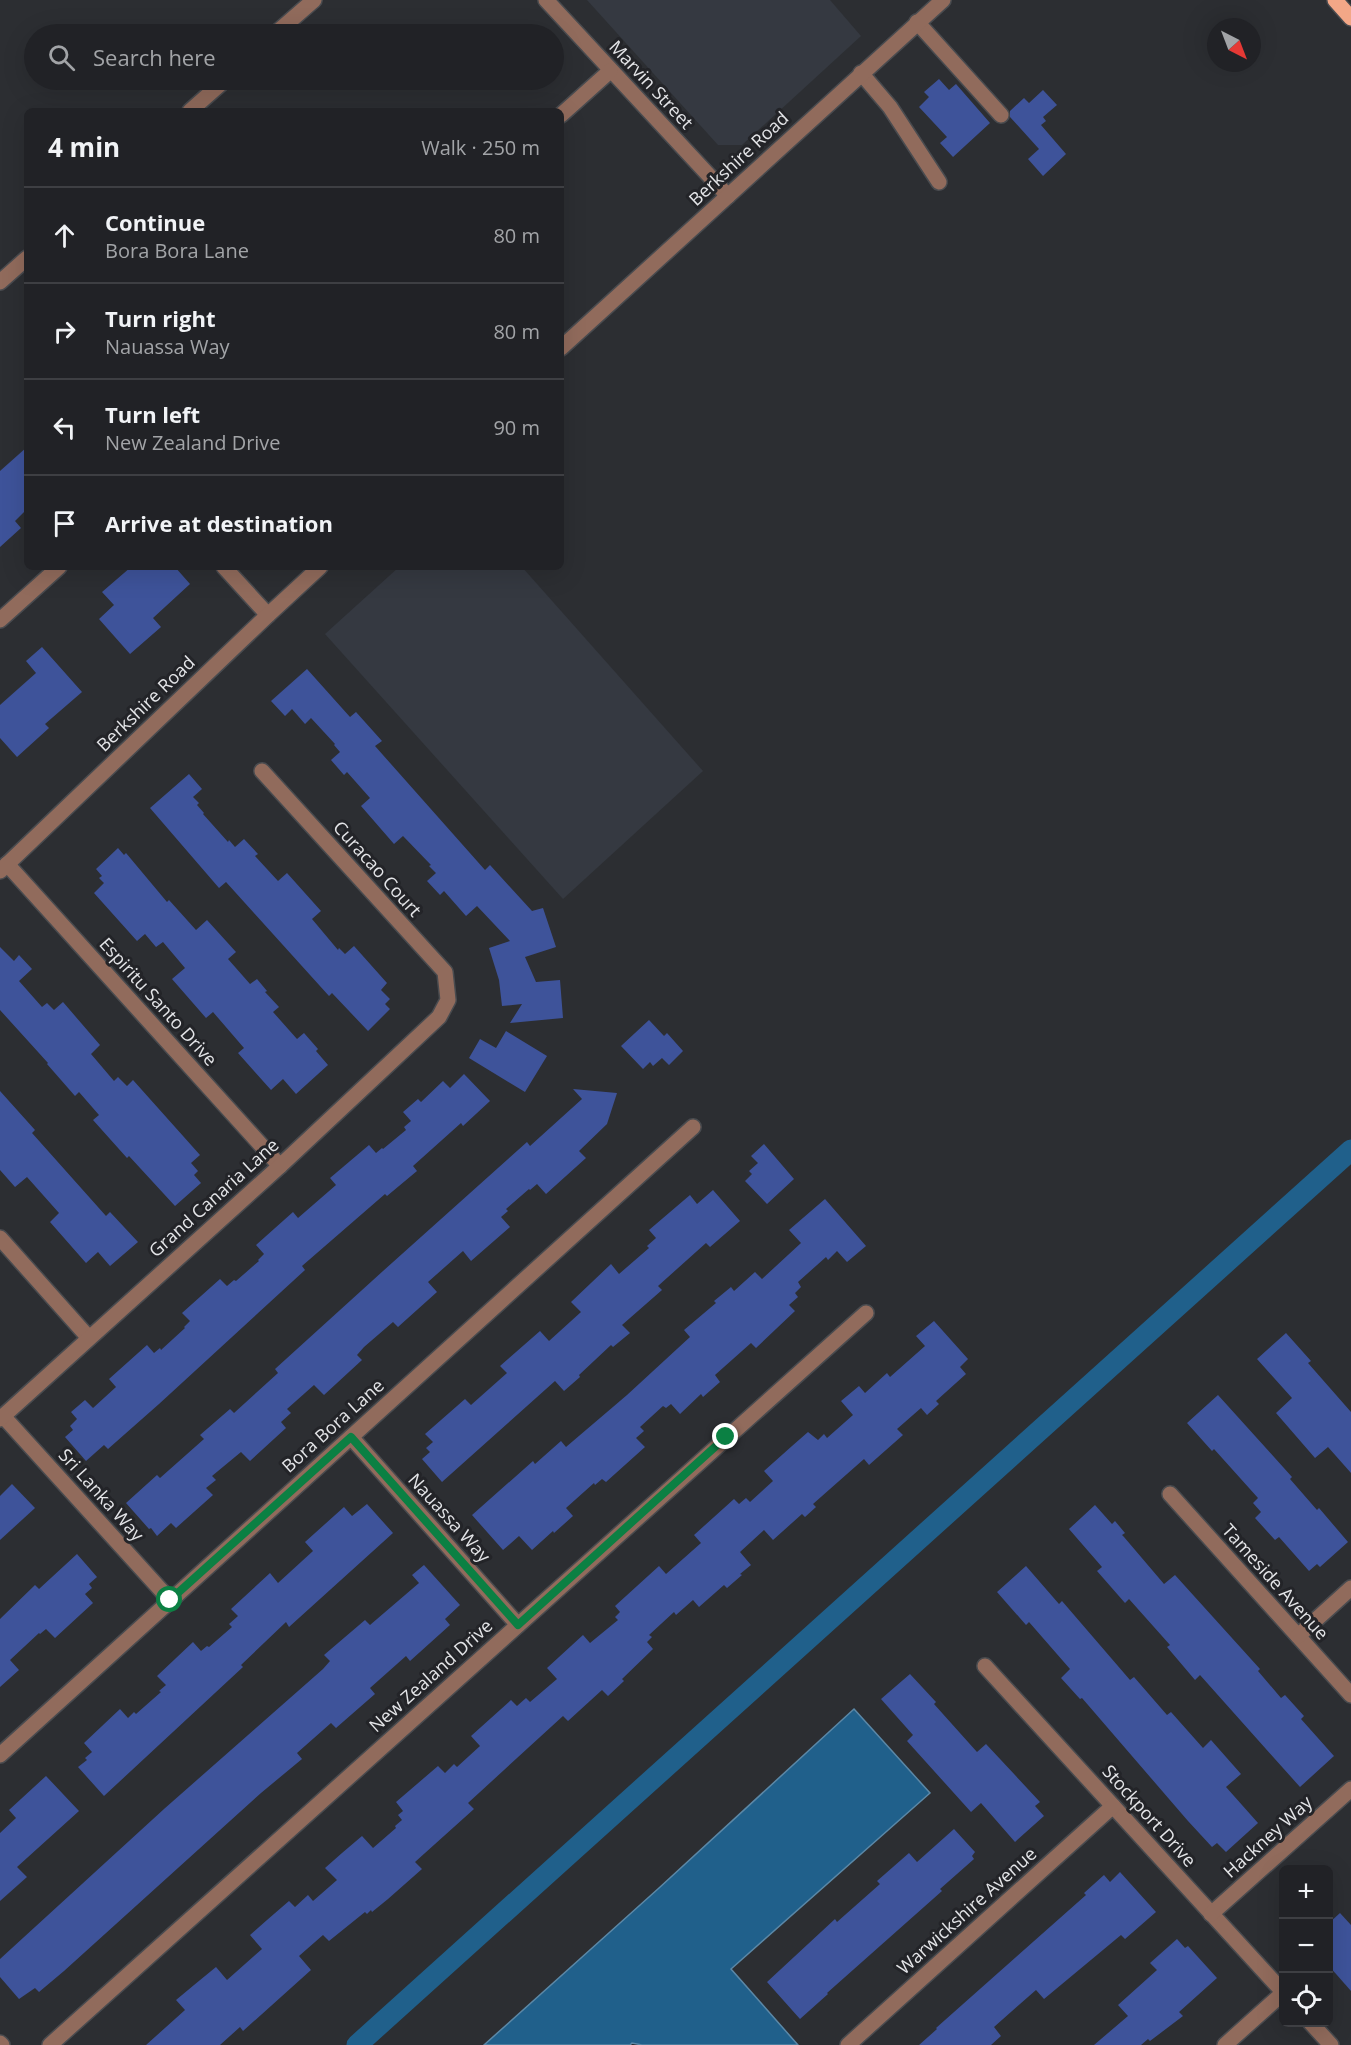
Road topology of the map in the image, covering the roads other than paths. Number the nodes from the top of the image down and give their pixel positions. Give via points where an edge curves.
1 (314, 0) edge
2 (546, 0) edge
3 (944, 0) edge
4 (1335, 0) edge
5 (1351, 18) edge
6 (917, 22) junction
7 (286, 24) edge
8 (610, 71) junction
9 (861, 73) junction
10 (214, 90) edge
11 (193, 108) edge
12 (564, 112) edge
13 (1001, 115) dead end
14 (939, 182) dead end
15 (728, 196) junction
16 (24, 261) edge
17 (0, 282) edge
18 (564, 345) edge
19 (56, 570) edge
20 (227, 570) edge
21 (317, 570) edge
22 (268, 615) junction
23 (0, 620) edge
24 (262, 771) dead end
25 (4, 867) edge
26 (448, 1000) joint
27 (693, 1127) dead end
28 (279, 1166) junction
29 (0, 1238) edge
30 (866, 1313) dead end
31 (89, 1338) junction
32 (2, 1418) edge
33 (351, 1437) junction
34 (1170, 1494) dead end
35 (1351, 1588) edge
36 (170, 1600) junction
37 (518, 1625) junction
38 (1298, 1636) junction
39 (985, 1666) dead end
40 (1351, 1695) edge
41 (0, 1755) edge
42 (1351, 1789) edge
43 (1113, 1806) junction
44 (1211, 1914) junction
45 (1279, 1989) edge
46 (1279, 1997) edge
47 (1314, 2027) edge
48 (50, 2045) edge
49 (848, 2045) edge
50 (1226, 2045) edge
51 (1330, 2045) edge

1 - 7 street
2 - 8 street, Marvin Street
3 - 6 street, Berkshire Road
4 - 5 main road
6 - 9 street, Berkshire Road
6 - 13 street
8 - 12 street
8 - 15 street, Marvin Street
9 - 14 street via 890,106
9 - 15 street, Berkshire Road
10 - 11 street
15 - 18 street, Berkshire Road
16 - 17 street
19 - 23 street
20 - 22 street
21 - 22 street, Berkshire Road
22 - 25 street, Berkshire Road
24 - 26 street, Curacao Court via 445,972
25 - 28 street, Espiritu Santo Drive
26 - 28 street, Grand Canaria Lane via 439,1017
27 - 33 street, Bora Bora Lane
28 - 31 street, Grand Canaria Lane
29 - 31 street
30 - 37 street, New Zealand Drive
31 - 32 street, Grand Canaria Lane
32 - 36 street, Sri Lanka Way
33 - 36 street, Bora Bora Lane
33 - 37 street, Nauassa Way
34 - 38 street, Tameside Avenue
35 - 38 street
36 - 41 street, Bora Bora Lane
37 - 48 street, New Zealand Drive
38 - 40 street, Tameside Avenue
39 - 43 street, Stockport Drive
42 - 44 street, Hackney Way
43 - 44 street, Stockport Drive
43 - 49 street, Warwickshire Avenue
44 - 45 street, Stockport Drive
46 - 50 street
47 - 51 street

